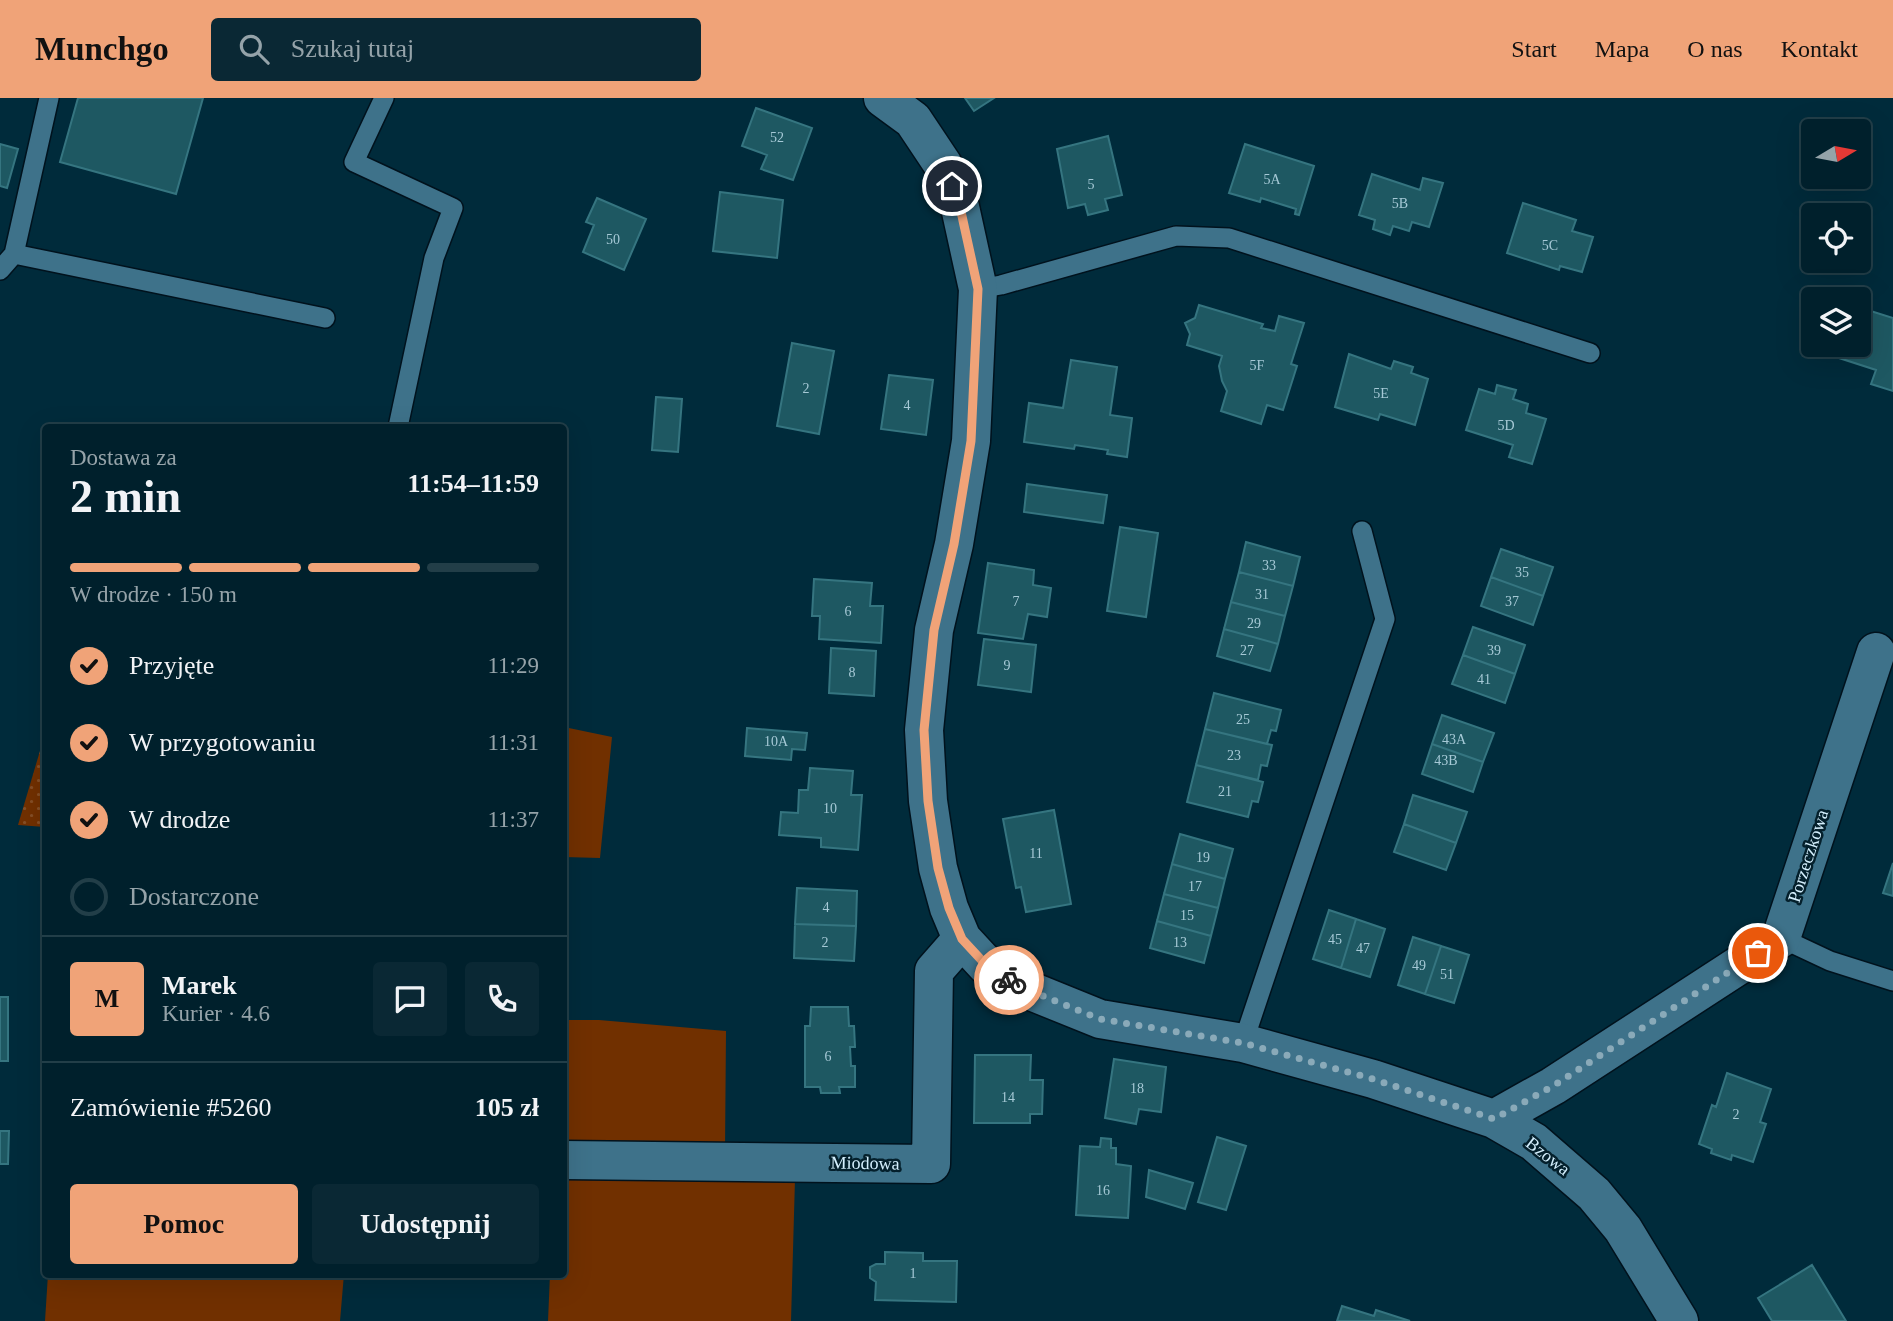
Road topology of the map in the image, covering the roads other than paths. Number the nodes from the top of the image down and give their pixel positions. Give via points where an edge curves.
1 (49, 98) edge
2 (384, 98) edge
3 (883, 98) edge
4 (14, 254) junction
5 (0, 270) edge
6 (978, 289) junction
7 (325, 318) dead end
8 (1590, 353) dead end
9 (399, 424) edge
10 (1363, 531) dead end
11 (1876, 652) dead end
12 (1781, 938) junction
13 (962, 939) junction
14 (1893, 981) edge
15 (1243, 1043) junction
16 (1494, 1119) junction
17 (567, 1160) edge
18 (1679, 1321) edge

1 - 4 lane
2 - 9 lane via 354,162 453,208 435,258
3 - 6 street, Bzowa via 913,120 943,165 960,207
4 - 5 lane
4 - 7 lane
6 - 8 lane via 1176,236 1229,238
6 - 13 street, Bzowa via 971,441 934,630 924,730 938,868
10 - 15 lane via 1385,619
11 - 12 street, Porzeczkowa
12 - 14 lane via 1830,961
12 - 16 street via 1553,1086
13 - 15 street, Bzowa via 986,965 1021,987 1100,1019
13 - 17 street, Miodowa via 934,971 931,1164
15 - 16 street, Bzowa
16 - 18 street, Bzowa via 1534,1142 1594,1194 1623,1229

